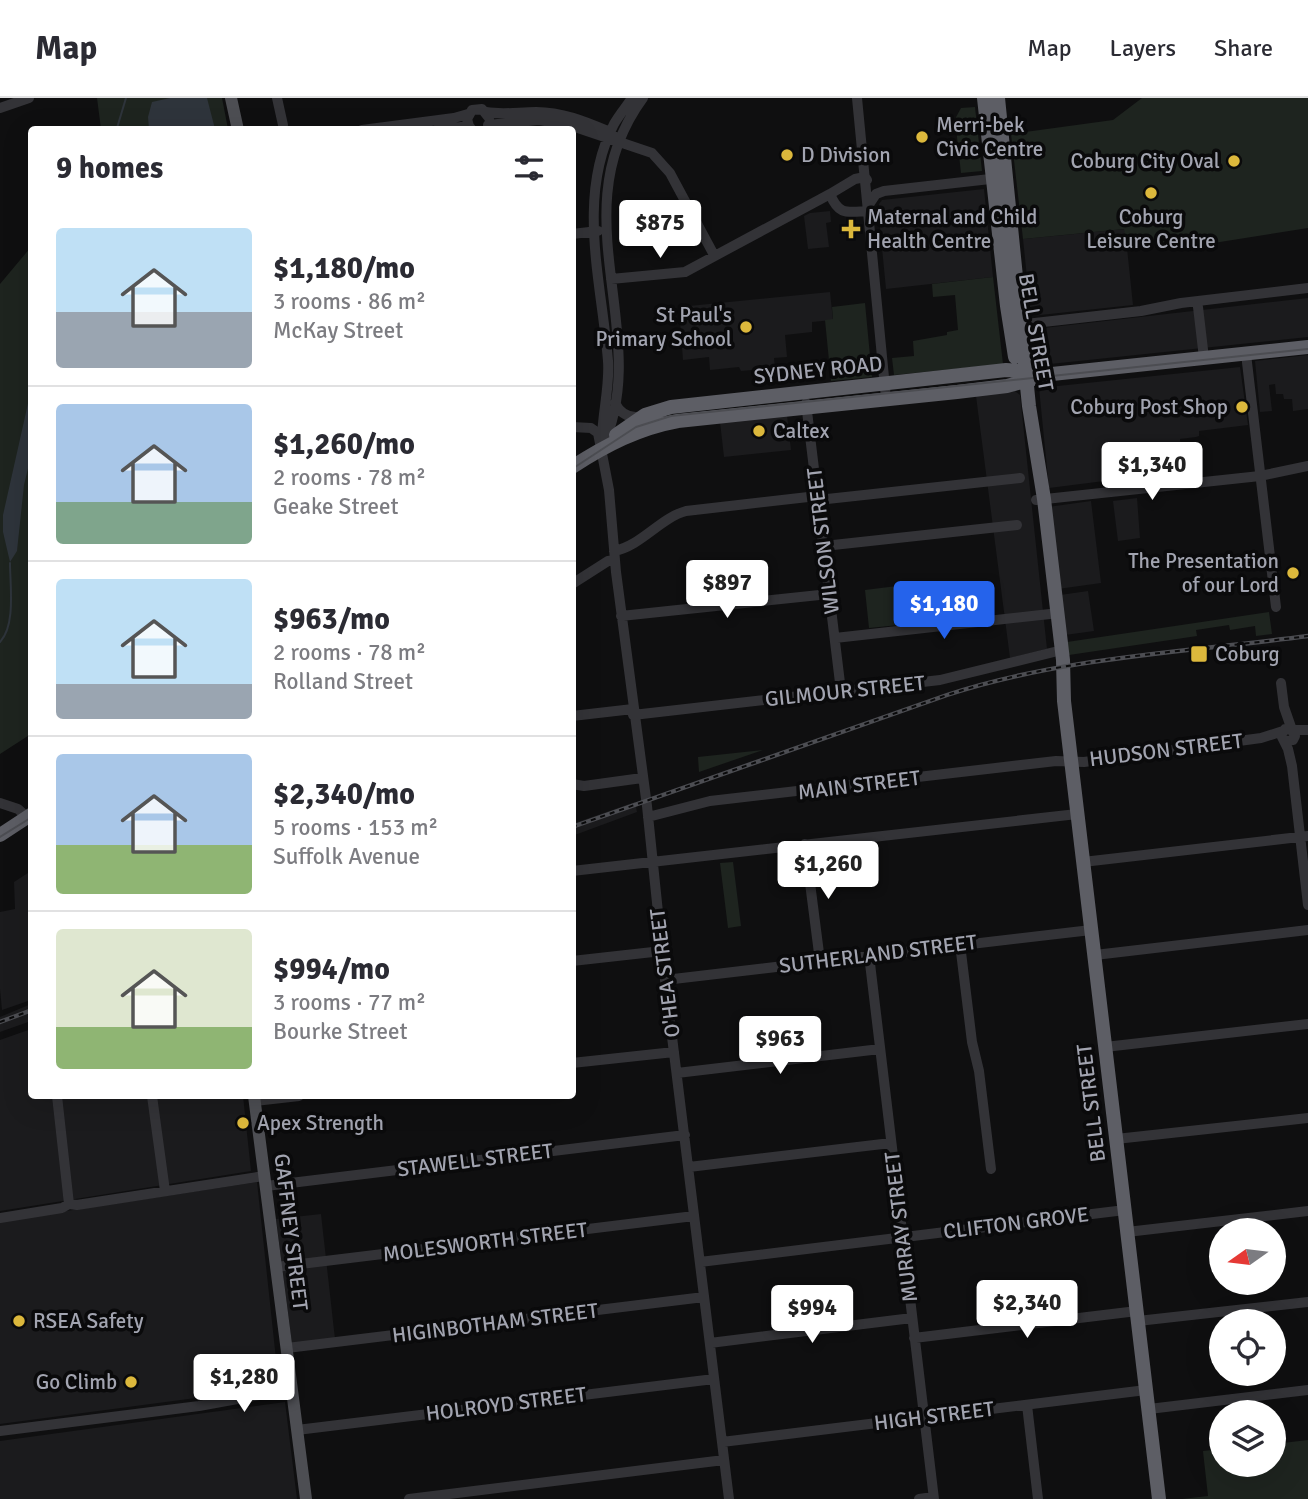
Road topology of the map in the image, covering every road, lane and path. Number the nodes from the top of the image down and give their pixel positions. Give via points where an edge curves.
1 (29, 98) edge
2 (231, 98) edge
3 (277, 98) edge
4 (632, 98) edge
5 (643, 98) edge
6 (857, 98) edge
7 (984, 98) edge
8 (999, 98) edge
9 (0, 108) edge
10 (477, 112) junction
11 (283, 125) dead end
12 (237, 126) edge
13 (393, 126) edge
14 (469, 126) edge
15 (486, 126) edge
16 (498, 126) edge
17 (572, 126) edge
18 (576, 127) edge
19 (612, 138) junction
20 (865, 177) junction
21 (1000, 178) junction
22 (884, 191) junction
23 (830, 194) junction
24 (868, 209) junction
25 (600, 231) junction
26 (576, 234) edge
27 (714, 255) junction
28 (611, 279) junction
29 (1308, 288) edge
30 (1198, 307) dead end
31 (1015, 326) junction
32 (1308, 347) edge
33 (1246, 354) junction
34 (1204, 358) junction
35 (1023, 376) junction
36 (885, 391) junction
37 (806, 399) junction
38 (615, 403) junction
39 (603, 415) junction
40 (645, 415) junction
41 (576, 425) edge
42 (576, 427) edge
43 (602, 448) junction
44 (576, 464) edge
45 (1308, 466) edge
46 (1260, 476) junction
47 (1020, 478) dead end
48 (818, 498) junction
49 (1040, 499) junction
50 (1017, 525) dead end
51 (824, 546) junction
52 (614, 555) junction
53 (576, 581) edge
54 (829, 594) junction
55 (1276, 607) dead end
56 (1050, 614) junction
57 (621, 616) junction
58 (835, 638) junction
59 (1054, 652) junction
60 (1281, 683) dead end
61 (841, 691) junction
62 (1064, 701) junction
63 (633, 712) junction
64 (576, 716) edge
65 (1308, 732) edge
66 (1288, 735) junction
67 (1071, 762) junction
68 (642, 778) junction
69 (576, 785) edge
70 (3, 804) edge
71 (1077, 814) junction
72 (648, 817) junction
73 (24, 819) edge
74 (0, 835) edge
75 (1304, 837) edge
76 (806, 845) junction
77 (652, 862) junction
78 (1083, 862) junction
79 (576, 871) edge
80 (1308, 905) edge
81 (1091, 930) junction
82 (1308, 930) edge
83 (960, 944) junction
84 (662, 951) junction
85 (869, 955) junction
86 (1095, 955) junction
87 (576, 961) edge
88 (820, 961) junction
89 (665, 980) junction
90 (1308, 1024) edge
91 (1105, 1047) junction
92 (880, 1049) junction
93 (674, 1052) junction
94 (576, 1063) edge
95 (677, 1073) junction
96 (57, 1099) edge
97 (152, 1099) edge
98 (254, 1099) edge
99 (1308, 1118) edge
100 (685, 1135) junction
101 (1116, 1139) junction
102 (891, 1143) junction
103 (689, 1167) junction
104 (991, 1170) dead end
105 (265, 1181) junction
106 (165, 1191) junction
107 (69, 1203) junction
108 (1125, 1210) junction
109 (1308, 1211) edge
110 (694, 1216) junction
111 (0, 1218) edge
112 (1128, 1232) junction
113 (902, 1237) junction
114 (700, 1262) junction
115 (276, 1267) junction
116 (704, 1297) junction
117 (1308, 1302) edge
118 (1137, 1316) junction
119 (912, 1318) junction
120 (914, 1338) junction
121 (710, 1343) junction
122 (287, 1349) junction
123 (714, 1378) junction
124 (1146, 1390) junction
125 (1308, 1390) edge
126 (293, 1393) junction
127 (1027, 1405) junction
128 (1149, 1409) junction
129 (924, 1418) junction
130 (297, 1430) junction
131 (3, 1432) edge
132 (722, 1442) junction
133 (724, 1460) junction
134 (934, 1498) edge
135 (306, 1499) edge
136 (409, 1499) edge
137 (729, 1499) edge
138 (919, 1499) edge
139 (1038, 1499) edge
140 (1159, 1499) edge

1 - 9 street
2 - 12 main road
3 - 11 street
4 - 19 street
5 - 19 street
6 - 20 street
7 - 21 highway, BELL STREET
8 - 21 highway, BELL STREET
10 - 13 street
10 - 14 street via 467,119
10 - 15 street via 489,119
10 - 19 street via 570,116
16 - 17 street via 539,120
18 - 19 street
19 - 25 street
19 - 27 street via 652,153 661,162
20 - 22 street via 873,189
20 - 23 street
20 - 24 street
21 - 22 street
21 - 31 highway, BELL STREET
22 - 24 street via 876,194
23 - 24 street via 844,212
23 - 27 street
24 - 36 street
25 - 26 street
25 - 28 street
25 - 39 street, O'HEA STREET via 608,363
27 - 28 street via 680,273
28 - 38 street via 618,357
29 - 31 street
30 - 34 street
31 - 35 highway, BELL STREET
32 - 33 highway, SYDNEY ROAD
33 - 34 highway, SYDNEY ROAD
33 - 46 street
34 - 35 highway, SYDNEY ROAD
35 - 36 highway, SYDNEY ROAD
35 - 49 highway, BELL STREET
36 - 37 highway, SYDNEY ROAD
37 - 40 highway, SYDNEY ROAD via 671,407
37 - 43 highway, SYDNEY ROAD via 665,423
37 - 48 street, WILSON STREET
38 - 40 street via 627,416
38 - 43 street
39 - 41 street
39 - 43 street, O'HEA STREET
40 - 43 highway, SYDNEY ROAD
42 - 43 street via 596,431
43 - 44 highway, SYDNEY ROAD
43 - 52 street, O'HEA STREET
45 - 46 street
46 - 49 street
46 - 55 street
47 - 48 street
48 - 51 street, WILSON STREET
48 - 52 street via 686,510
49 - 56 highway, BELL STREET
49 - 62 highway, BELL STREET via 1063,660
50 - 51 street
51 - 54 street, WILSON STREET
52 - 53 street
52 - 57 street, O'HEA STREET
54 - 57 street
54 - 58 street, WILSON STREET
56 - 58 street
56 - 59 highway, BELL STREET
57 - 63 street, O'HEA STREET
58 - 61 street, WILSON STREET
59 - 61 street, GILMOUR STREET via 940,680
59 - 62 highway, BELL STREET
60 - 66 street
61 - 63 street, GILMOUR STREET
62 - 67 highway, BELL STREET
63 - 64 street, GILMOUR STREET
63 - 68 street, O'HEA STREET
65 - 66 street, HUDSON STREET
66 - 67 street, HUDSON STREET
66 - 75 street
67 - 71 highway, BELL STREET
67 - 72 street, MAIN STREET via 710,801
68 - 69 street
68 - 72 street, O'HEA STREET
70 - 73 street via 18,809
71 - 76 street
71 - 78 highway, BELL STREET
72 - 77 street, O'HEA STREET
73 - 74 highway
75 - 78 street
75 - 80 street
76 - 77 street
76 - 88 street
77 - 79 street
77 - 84 street, O'HEA STREET
78 - 81 highway, BELL STREET
81 - 83 street, SUTHERLAND STREET
81 - 86 highway, BELL STREET
82 - 86 street
83 - 85 street, SUTHERLAND STREET
83 - 104 street
84 - 87 street
84 - 89 street, O'HEA STREET
85 - 88 street, SUTHERLAND STREET
85 - 92 street, MURRAY STREET
86 - 91 highway, BELL STREET
88 - 89 street, SUTHERLAND STREET
89 - 93 street, O'HEA STREET
90 - 91 street
91 - 101 highway, BELL STREET
92 - 95 street
92 - 102 street, MURRAY STREET
93 - 94 street
93 - 95 street, O'HEA STREET
95 - 100 street, O'HEA STREET
96 - 107 street
97 - 106 street
98 - 105 main road, GAFFNEY STREET
99 - 101 street
100 - 103 street, O'HEA STREET
100 - 105 street, STAWELL STREET
101 - 108 highway, BELL STREET
102 - 103 street
102 - 113 street, MURRAY STREET
103 - 110 street, O'HEA STREET
105 - 106 street, STAWELL STREET
105 - 115 main road, GAFFNEY STREET
106 - 107 street, STAWELL STREET
107 - 111 street, STAWELL STREET
108 - 112 highway, BELL STREET
108 - 113 street, CLIFTON GROVE
109 - 112 street
110 - 114 street, O'HEA STREET
110 - 115 street, MOLESWORTH STREET
112 - 118 highway, BELL STREET
113 - 114 street, CLIFTON GROVE
113 - 119 street, MURRAY STREET
114 - 116 street, O'HEA STREET
115 - 122 main road, GAFFNEY STREET
116 - 121 street, O'HEA STREET
116 - 122 street, HIGINBOTHAM STREET
117 - 118 street
118 - 120 street
118 - 124 highway, BELL STREET
119 - 120 street, MURRAY STREET
119 - 121 street
120 - 129 street, MURRAY STREET
121 - 123 street, O'HEA STREET
122 - 126 main road, GAFFNEY STREET
123 - 130 street, HOLROYD STREET
123 - 132 street, O'HEA STREET
124 - 127 street, HIGH STREET
124 - 128 highway, BELL STREET
125 - 128 street
126 - 130 main road, GAFFNEY STREET
126 - 131 street
127 - 129 street, HIGH STREET
127 - 139 street
128 - 140 highway, BELL STREET
129 - 132 street, HIGH STREET
129 - 134 street, MURRAY STREET
130 - 135 main road, GAFFNEY STREET
132 - 133 street, O'HEA STREET
133 - 136 street
133 - 137 street, O'HEA STREET
134 - 138 street

